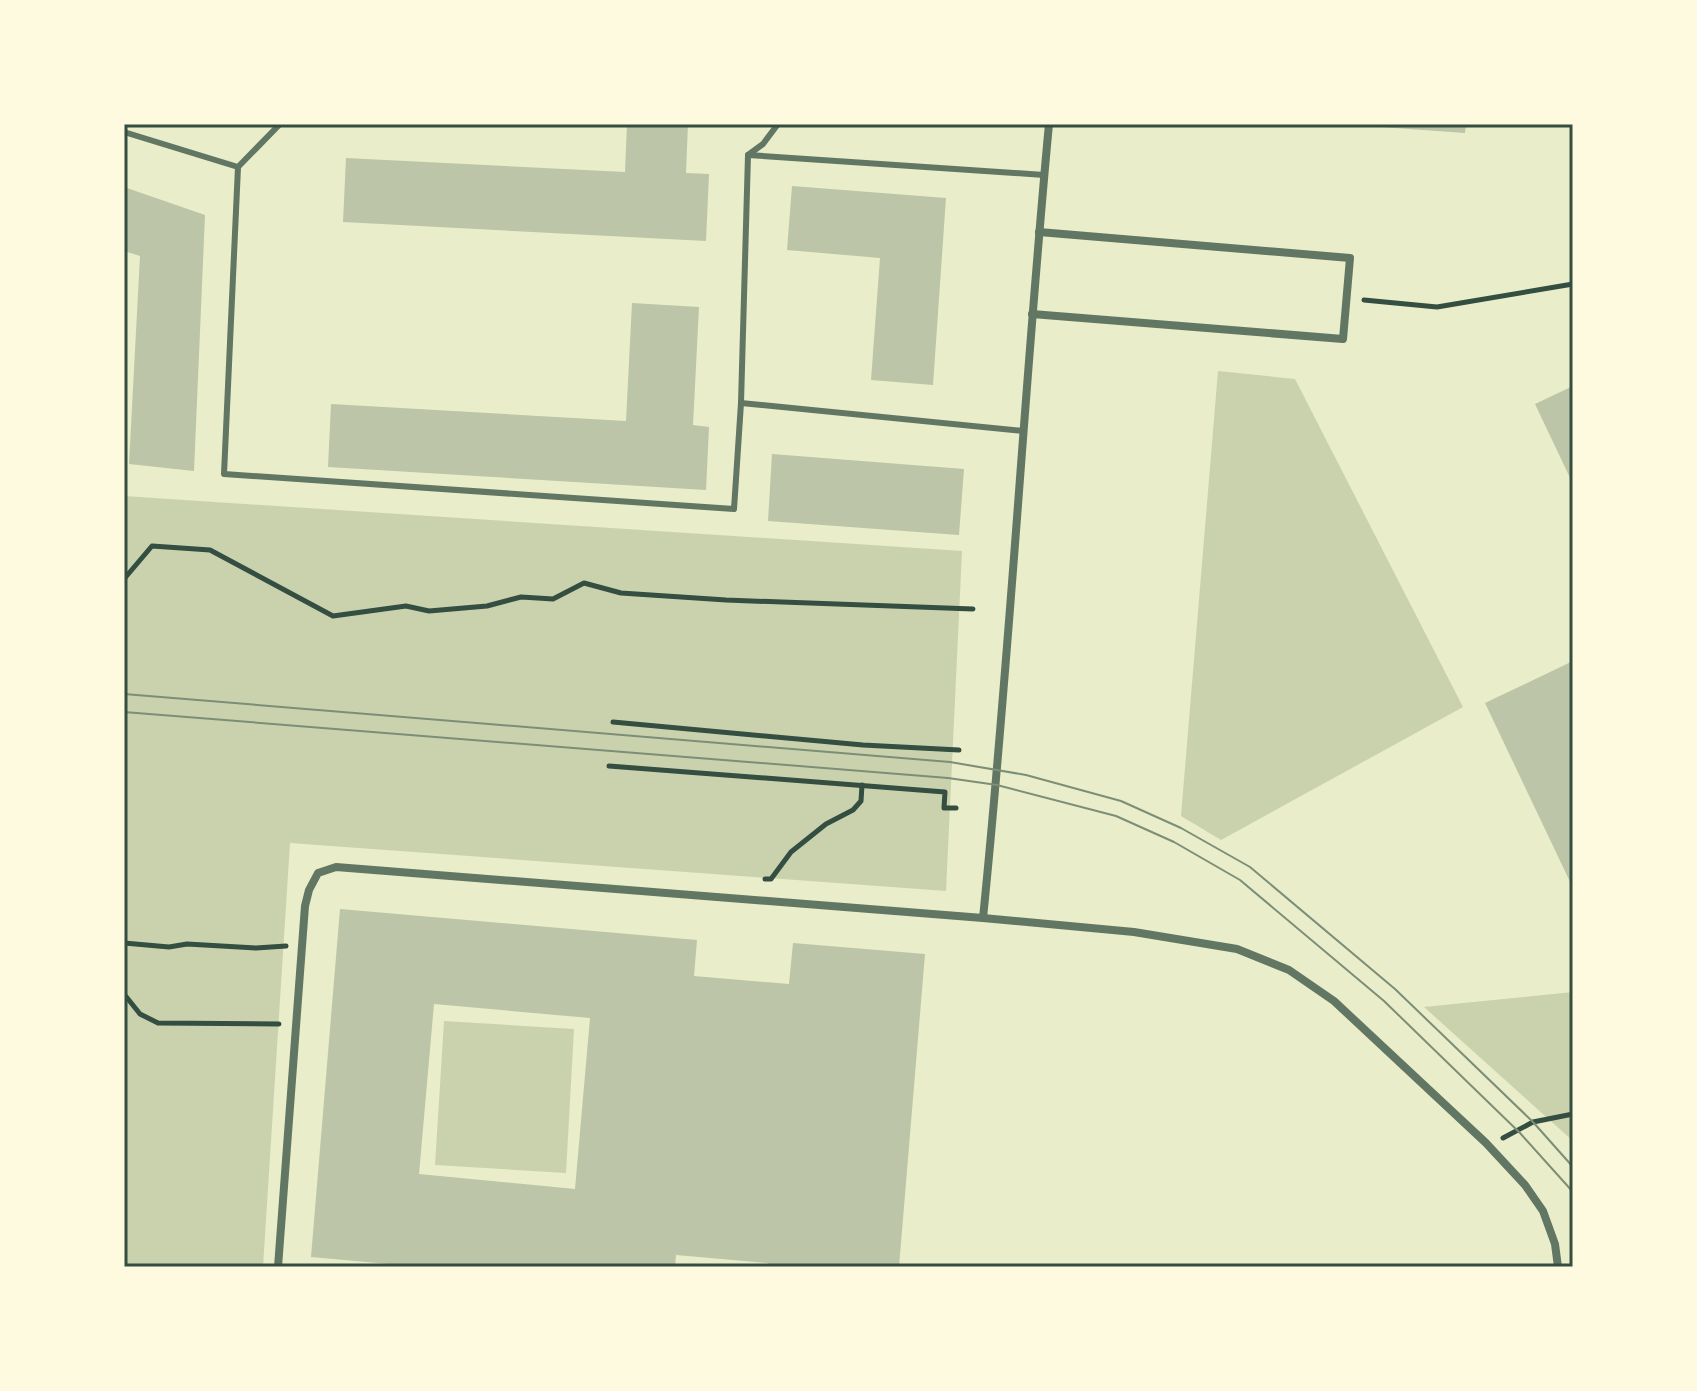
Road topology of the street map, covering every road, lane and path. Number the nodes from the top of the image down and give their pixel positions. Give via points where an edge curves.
1 (280, 124) edge
2 (778, 124) edge
3 (1049, 124) edge
4 (124, 132) edge
5 (748, 155) junction
6 (238, 167) junction
7 (1044, 175) junction
8 (1039, 232) junction
9 (1573, 284) edge
10 (1346, 298) junction
11 (1032, 314) junction
12 (741, 403) junction
13 (1024, 431) junction
14 (124, 579) edge
15 (973, 609) dead end
16 (613, 722) dead end
17 (959, 750) dead end
18 (609, 766) dead end
19 (862, 785) junction
20 (956, 808) dead end
21 (753, 879) dead end
22 (983, 918) junction
23 (124, 943) edge
24 (301, 945) junction
25 (124, 994) edge
26 (296, 1024) junction
27 (1573, 1114) edge
28 (1501, 1139) dead end
29 (278, 1267) edge
30 (1558, 1267) edge

1 - 6 lane
2 - 5 lane
3 - 7 street
4 - 6 lane
5 - 7 lane
5 - 12 lane
6 - 12 lane via 224,474 734,509
7 - 8 street
8 - 10 street via 1350,258
8 - 11 street
9 - 10 path via 1437,307
10 - 11 street via 1343,339
11 - 13 street
12 - 13 lane
13 - 22 street
14 - 15 path via 152,546 210,550 333,616 406,606 429,611 487,606 521,597 553,599 584,583 621,593
16 - 17 path
18 - 19 path
19 - 20 path via 945,792 944,808
19 - 21 path via 861,801 853,810 791,852 771,879
22 - 24 street via 336,867 314,879
22 - 30 street via 1219,945 1255,955 1302,978 1384,1046 1525,1185 1548,1221
23 - 24 path
24 - 26 street
25 - 26 path via 140,1014 158,1023
26 - 29 street
27 - 28 path via 1533,1122

